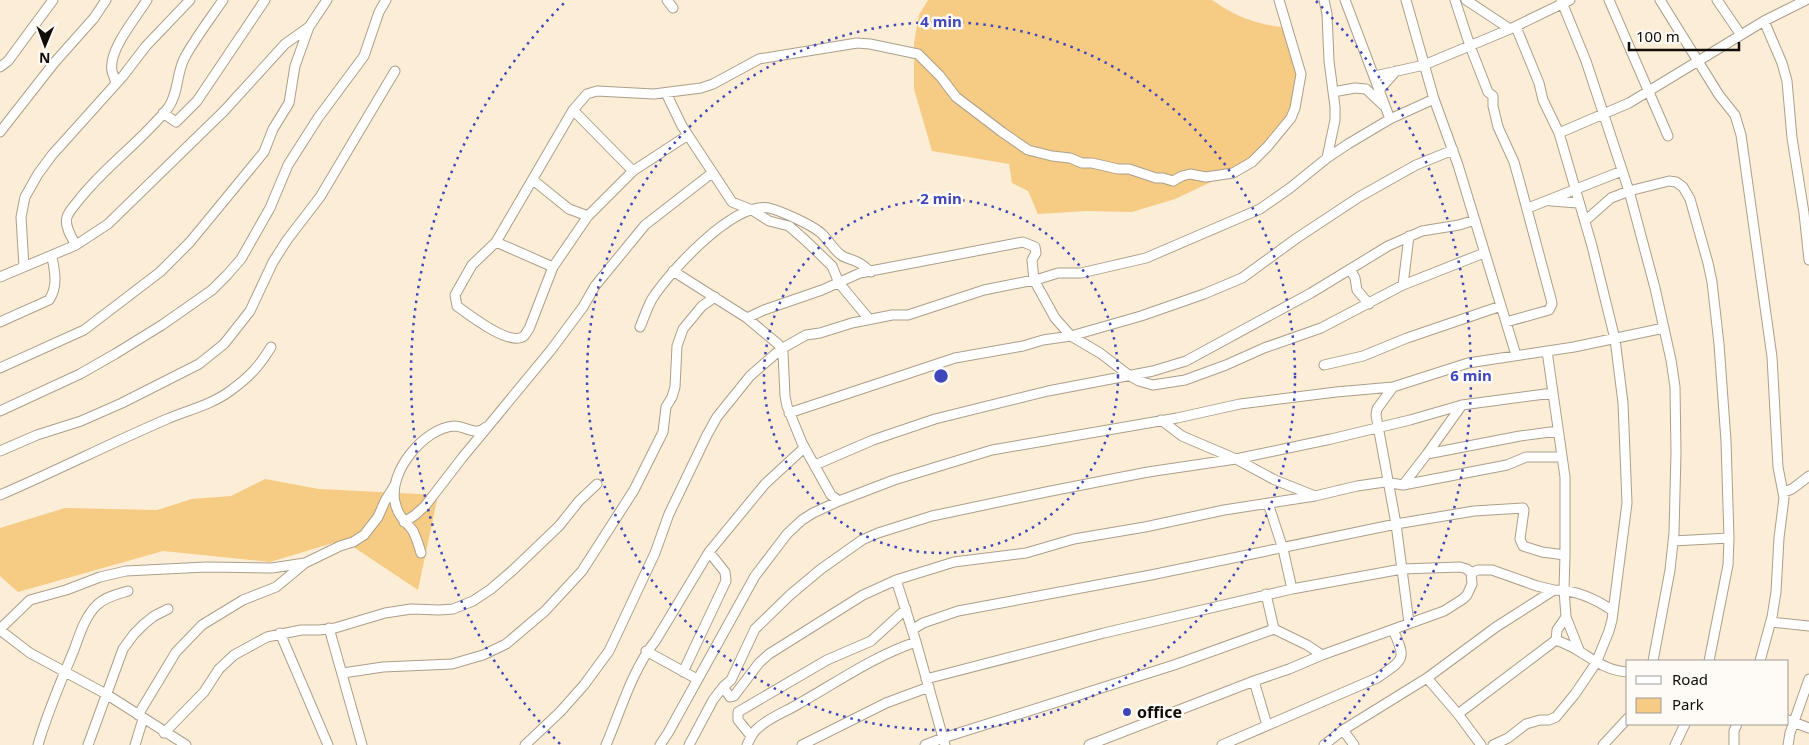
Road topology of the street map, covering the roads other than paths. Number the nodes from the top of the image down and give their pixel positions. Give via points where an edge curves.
1 (53, 0) edge
2 (106, 0) edge
3 (148, 0) edge
4 (190, 0) edge
5 (223, 0) edge
6 (265, 0) edge
7 (327, 0) edge
8 (386, 0) edge
9 (667, 0) edge
10 (676, 0) edge
11 (1279, 0) edge
12 (1324, 0) edge
13 (1346, 0) edge
14 (1406, 0) edge
15 (1455, 0) edge
16 (1466, 0) edge
17 (1609, 0) edge
18 (1660, 0) edge
19 (1716, 0) edge
20 (1780, 0) edge
21 (1806, 0) edge
22 (1565, 1) edge
23 (1786, 9) junction
24 (1764, 21) junction
25 (309, 27) junction
26 (1513, 28) junction
27 (1742, 35) junction
28 (1470, 46) junction
29 (1698, 61) junction
30 (1424, 65) junction
31 (0, 67) edge
32 (395, 71) dead end
33 (1396, 71) junction
34 (1375, 76) junction
35 (116, 83) junction
36 (1379, 90) junction
37 (1648, 91) junction
38 (1333, 92) junction
39 (666, 93) junction
40 (1434, 99) junction
41 (1385, 107) junction
42 (573, 110) junction
43 (162, 113) junction
44 (1603, 114) junction
45 (1390, 119) junction
46 (0, 132) edge
47 (1558, 133) junction
48 (688, 135) junction
49 (1668, 136) dead end
50 (1452, 150) junction
51 (1327, 158) junction
52 (633, 171) junction
53 (1622, 171) junction
54 (712, 174) junction
55 (532, 180) junction
56 (1574, 190) junction
57 (1630, 191) junction
58 (1548, 200) junction
59 (1578, 203) junction
60 (1528, 208) junction
61 (752, 210) junction
62 (588, 216) junction
63 (1475, 220) junction
64 (1585, 221) junction
65 (1409, 236) junction
66 (496, 242) junction
67 (76, 246) junction
68 (1484, 253) junction
69 (52, 256) junction
70 (1809, 260) edge
71 (24, 267) junction
72 (554, 268) junction
73 (1350, 269) junction
74 (673, 271) junction
75 (871, 272) junction
76 (0, 277) edge
77 (1034, 280) junction
78 (839, 283) junction
79 (1403, 285) junction
80 (715, 297) junction
81 (1369, 304) junction
82 (1501, 306) junction
83 (747, 318) junction
84 (869, 319) junction
85 (0, 322) edge
86 (1506, 322) junction
87 (640, 327) dead end
88 (1664, 328) junction
89 (1071, 336) junction
90 (1615, 338) junction
91 (271, 347) dead end
92 (781, 349) junction
93 (1547, 351) junction
94 (1516, 355) junction
95 (1324, 365) dead end
96 (0, 368) edge
97 (1130, 376) junction
98 (1393, 387) junction
99 (1553, 393) junction
100 (1462, 405) junction
101 (0, 412) edge
102 (789, 413) junction
103 (494, 420) junction
104 (1161, 420) junction
105 (1377, 427) junction
106 (1558, 431) junction
107 (804, 448) junction
108 (0, 451) edge
109 (1427, 454) junction
110 (1562, 457) junction
111 (1236, 459) junction
112 (814, 465) junction
113 (1809, 476) edge
114 (1389, 482) junction
115 (597, 484) dead end
116 (395, 485) junction
117 (1403, 485) junction
118 (1784, 492) junction
119 (0, 495) edge
120 (1315, 496) junction
121 (839, 501) junction
122 (1268, 503) junction
123 (404, 522) junction
124 (1396, 524) junction
125 (1729, 538) junction
126 (1673, 541) junction
127 (1283, 549) junction
128 (709, 552) junction
129 (421, 553) dead end
130 (1565, 555) junction
131 (305, 563) junction
132 (1402, 569) junction
133 (1471, 573) junction
134 (896, 580) junction
135 (1292, 588) junction
136 (1554, 590) junction
137 (1564, 590) junction
138 (128, 591) dead end
139 (1266, 594) junction
140 (906, 609) junction
141 (168, 610) dead end
142 (1613, 611) junction
143 (1566, 617) junction
144 (1771, 622) junction
145 (1409, 623) junction
146 (1809, 626) edge
147 (329, 628) junction
148 (1274, 629) junction
149 (0, 630) edge
150 (912, 630) junction
151 (1393, 630) junction
152 (280, 633) junction
153 (1556, 640) junction
154 (916, 642) junction
155 (1579, 650) junction
156 (646, 651) junction
157 (1322, 655) junction
158 (1653, 660) edge
159 (1709, 660) edge
160 (1760, 660) edge
161 (1596, 663) junction
162 (64, 672) junction
163 (682, 672) junction
164 (1626, 672) edge
165 (343, 673) junction
166 (1426, 678) junction
167 (697, 679) junction
168 (1809, 679) edge
169 (1254, 681) junction
170 (928, 683) junction
171 (723, 687) junction
172 (106, 694) junction
173 (1458, 714) junction
174 (140, 717) junction
175 (1626, 720) edge
176 (1791, 721) edge
177 (1267, 725) junction
178 (1684, 725) edge
179 (1737, 725) edge
180 (1809, 728) edge
181 (1343, 730) junction
182 (164, 732) junction
183 (751, 736) junction
184 (944, 741) edge
185 (182, 744) edge
186 (38, 745) edge
187 (88, 745) edge
188 (135, 745) edge
189 (328, 745) edge
190 (362, 745) edge
191 (525, 745) edge
192 (606, 745) edge
193 (660, 745) edge
194 (689, 745) edge
195 (747, 745) edge
196 (802, 745) edge
197 (926, 745) edge
198 (1089, 745) edge
199 (1222, 745) edge
200 (1324, 745) edge
201 (1354, 745) edge
202 (1481, 745) edge
203 (1493, 745) edge
204 (1603, 745) edge
205 (1675, 745) edge
206 (1734, 745) edge
207 (1788, 745) edge

1 - 31 street via 8,61
2 - 46 street
3 - 35 street via 115,52 112,72
4 - 35 street
5 - 43 street via 184,58 169,106
6 - 43 street via 197,102 176,122
7 - 25 street
8 - 101 street via 364,56 288,165 270,208 241,259 227,275 212,290 115,354
9 - 10 street via 673,8
11 - 39 street via 1301,72 1295,108 1291,118 1268,146 1252,162 1230,174 1206,177 1190,174 1170,181 1129,169 1082,163 1028,150 956,97 918,54 870,44 857,43 759,60 708,86
12 - 38 street
13 - 34 street
14 - 30 street
15 - 28 street
16 - 26 street
17 - 37 street
18 - 29 street
19 - 27 street
20 - 23 street
21 - 23 street
22 - 26 street
22 - 44 street
23 - 24 street
24 - 27 street
24 - 70 street via 1786,81
25 - 67 street via 285,44 224,111 108,224
25 - 96 street via 295,66 289,103 264,152 190,242 160,272 84,330
26 - 28 street
26 - 47 street
27 - 29 street
28 - 30 street
28 - 60 street via 1488,92 1493,96 1498,127 1514,162
29 - 37 street
29 - 118 street via 1739,124 1772,357 1778,468
30 - 33 street
30 - 40 street
32 - 108 street via 320,197 273,262 250,311 224,344 199,364 122,403
33 - 34 street
33 - 36 street
34 - 36 street
35 - 71 street via 52,154 30,187 21,217
36 - 41 street
37 - 44 street
37 - 49 street
38 - 41 street via 1366,89
38 - 51 street via 1335,120
39 - 42 street via 597,91 587,94
39 - 48 street
40 - 45 street
40 - 50 street
41 - 45 street
42 - 52 street
42 - 55 street
43 - 67 street via 70,212 67,224
44 - 47 street
44 - 53 street
45 - 51 street
47 - 56 street
48 - 52 street
48 - 54 street
50 - 63 street
50 - 89 street via 1416,165 1359,197 1238,280 1176,304
51 - 77 street via 1260,209 1146,258
52 - 62 street
53 - 56 street
53 - 57 street
54 - 61 street via 732,202
54 - 103 street via 645,225
55 - 62 street via 569,208
55 - 66 street
56 - 58 street
56 - 59 street
57 - 64 street via 1607,201
57 - 88 street
57 - 125 street via 1669,181 1683,186 1690,199 1708,263 1717,321
58 - 59 street
58 - 60 street
59 - 64 street
60 - 86 street via 1552,304 1549,310
61 - 74 street via 735,217 709,236
61 - 75 street via 768,208 806,223 824,235 840,255
61 - 78 street via 767,220 792,228 832,266
62 - 72 street
63 - 65 street
63 - 68 street
64 - 90 street
65 - 73 street
65 - 79 street
66 - 72 street
66 - 72 street via 472,265 454,295 457,306 486,327 517,338 524,336
67 - 69 street
68 - 79 street
68 - 82 street
69 - 71 street
69 - 85 street via 54,287 49,300
71 - 76 street
73 - 81 street via 1357,290
73 - 97 street via 1189,359
74 - 80 street
74 - 87 street via 651,302
75 - 77 street via 1021,242 1036,250 1032,260
75 - 78 street
77 - 84 street via 984,290 908,315
77 - 89 street via 1055,318
78 - 83 street
78 - 84 street
79 - 81 street
80 - 83 street
80 - 165 street via 692,317 680,336 675,387 666,407 664,429 634,490 582,571 545,610 506,644 462,662
81 - 97 street via 1321,328 1185,380 1153,385
82 - 86 street
82 - 95 street via 1363,356
83 - 92 street
84 - 92 street via 806,336
86 - 94 street
88 - 90 street
88 - 126 street via 1676,410
89 - 97 street
89 - 102 street via 955,358
90 - 93 street
90 - 142 street via 1623,404 1627,503
91 - 119 street via 258,367 219,398
92 - 102 street
92 - 191 street via 750,376 717,417 669,514 655,553 609,652 560,712
93 - 94 street
93 - 99 street
94 - 98 street via 1468,363
97 - 112 street via 1048,391 935,419
98 - 104 street via 1240,404
98 - 105 street via 1377,409
99 - 100 street
99 - 106 street
100 - 105 street
100 - 109 street
102 - 107 street
103 - 116 street via 482,431 453,426 433,433 417,445 401,468
103 - 123 street via 425,506
104 - 111 street via 1182,436
104 - 121 street via 978,453
105 - 111 street
105 - 114 street
106 - 109 street
106 - 110 street
107 - 112 street
107 - 128 street via 754,496
109 - 117 street
110 - 117 street via 1526,457 1508,465
110 - 130 street
111 - 120 street
111 - 171 street via 1148,472 932,516 867,537 821,569 755,630 731,680
112 - 121 street via 831,495
113 - 118 street
114 - 117 street
114 - 120 street
114 - 124 street
115 - 147 street via 513,570 473,601 453,609 385,613
116 - 123 street via 394,499
116 - 131 street via 364,535
118 - 144 street
120 - 122 street
121 - 167 street via 813,513 788,534 750,584
122 - 127 street
122 - 134 street via 1074,539 1026,553 954,562
123 - 129 street via 413,532
124 - 127 street
124 - 130 street via 1484,509 1523,508 1520,539 1523,546
124 - 132 street
125 - 126 street
125 - 159 street via 1728,565
126 - 158 street
127 - 135 street
127 - 150 street via 958,611
128 - 156 street via 656,640
128 - 163 street via 725,572 726,582
130 - 137 street
131 - 149 street via 272,568 126,571 30,600
131 - 174 street via 276,587 243,600 202,625 176,652
132 - 133 street via 1460,568
132 - 135 street
132 - 145 street
133 - 136 street via 1492,570
133 - 145 street via 1472,584 1464,599 1444,611
134 - 140 street
134 - 171 street via 863,595 769,654 734,696 730,697
135 - 139 street
136 - 137 street
136 - 166 street
137 - 142 street via 1597,600
137 - 143 street
138 - 162 street via 96,606
139 - 148 street
139 - 170 street via 1104,633
140 - 150 street
140 - 183 street via 871,641 827,660 738,712 736,717
141 - 172 street via 154,616 134,634 123,649
142 - 161 street
143 - 153 street via 1557,630
143 - 155 street
144 - 146 street
144 - 160 street
145 - 151 street
147 - 152 street
147 - 165 street
148 - 157 street
148 - 184 street
149 - 162 street via 30,653
150 - 154 street
151 - 157 street
151 - 177 street via 1402,653 1386,672
152 - 182 street via 255,642 234,655 219,669 204,692
152 - 189 street
153 - 155 street
153 - 173 street
154 - 170 street
154 - 183 street via 859,667 768,720
155 - 161 street
156 - 163 street
156 - 192 street
157 - 169 street
161 - 164 street
161 - 203 street via 1553,719 1526,724
162 - 172 street
162 - 186 street
163 - 167 street
165 - 190 street
166 - 173 street
166 - 181 street
167 - 193 street
168 - 176 street
169 - 177 street
169 - 198 street via 1117,739
170 - 184 street
170 - 196 street
171 - 194 street
172 - 174 street
172 - 187 street
173 - 202 street
174 - 182 street
174 - 188 street
175 - 204 street
176 - 180 street
176 - 207 street
177 - 199 street
178 - 205 street
179 - 206 street
181 - 200 street
181 - 201 street
182 - 185 street
183 - 195 street
184 - 197 street

